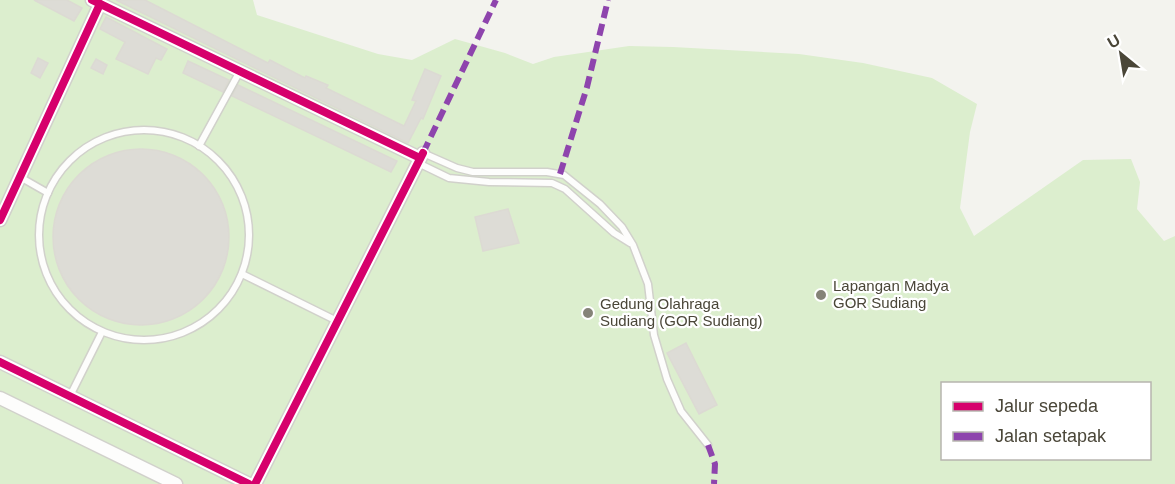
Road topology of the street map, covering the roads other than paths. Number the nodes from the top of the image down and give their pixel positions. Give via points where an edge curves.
1 (96, 2) edge
2 (240, 71) junction
3 (199, 146) junction
4 (420, 158) junction
5 (19, 177) junction
6 (48, 193) junction
7 (0, 220) edge
8 (633, 245) junction
9 (242, 274) junction
10 (337, 321) junction
11 (102, 332) junction
12 (0, 362) edge
13 (69, 396) junction
14 (0, 398) edge
15 (708, 445) dead end
16 (176, 484) edge
17 (249, 484) edge
18 (255, 484) edge

1 - 2 street
1 - 5 street
2 - 3 lane
2 - 4 street
3 - 6 lane via 186,138 154,130 121,132 91,144 74,158
3 - 9 lane via 213,155 235,180 247,210 250,243
4 - 8 lane via 450,178 552,183 565,189
4 - 8 lane via 473,172 564,175 600,204
4 - 10 street
5 - 6 lane
5 - 7 street
6 - 11 lane via 39,225 41,258 53,289 74,314
8 - 15 lane via 648,284 654,335 667,379 681,411
9 - 10 lane
9 - 11 lane via 228,299 208,319 184,332 157,339 129,339
10 - 18 street
11 - 13 lane
12 - 13 street
13 - 17 street
14 - 16 street

